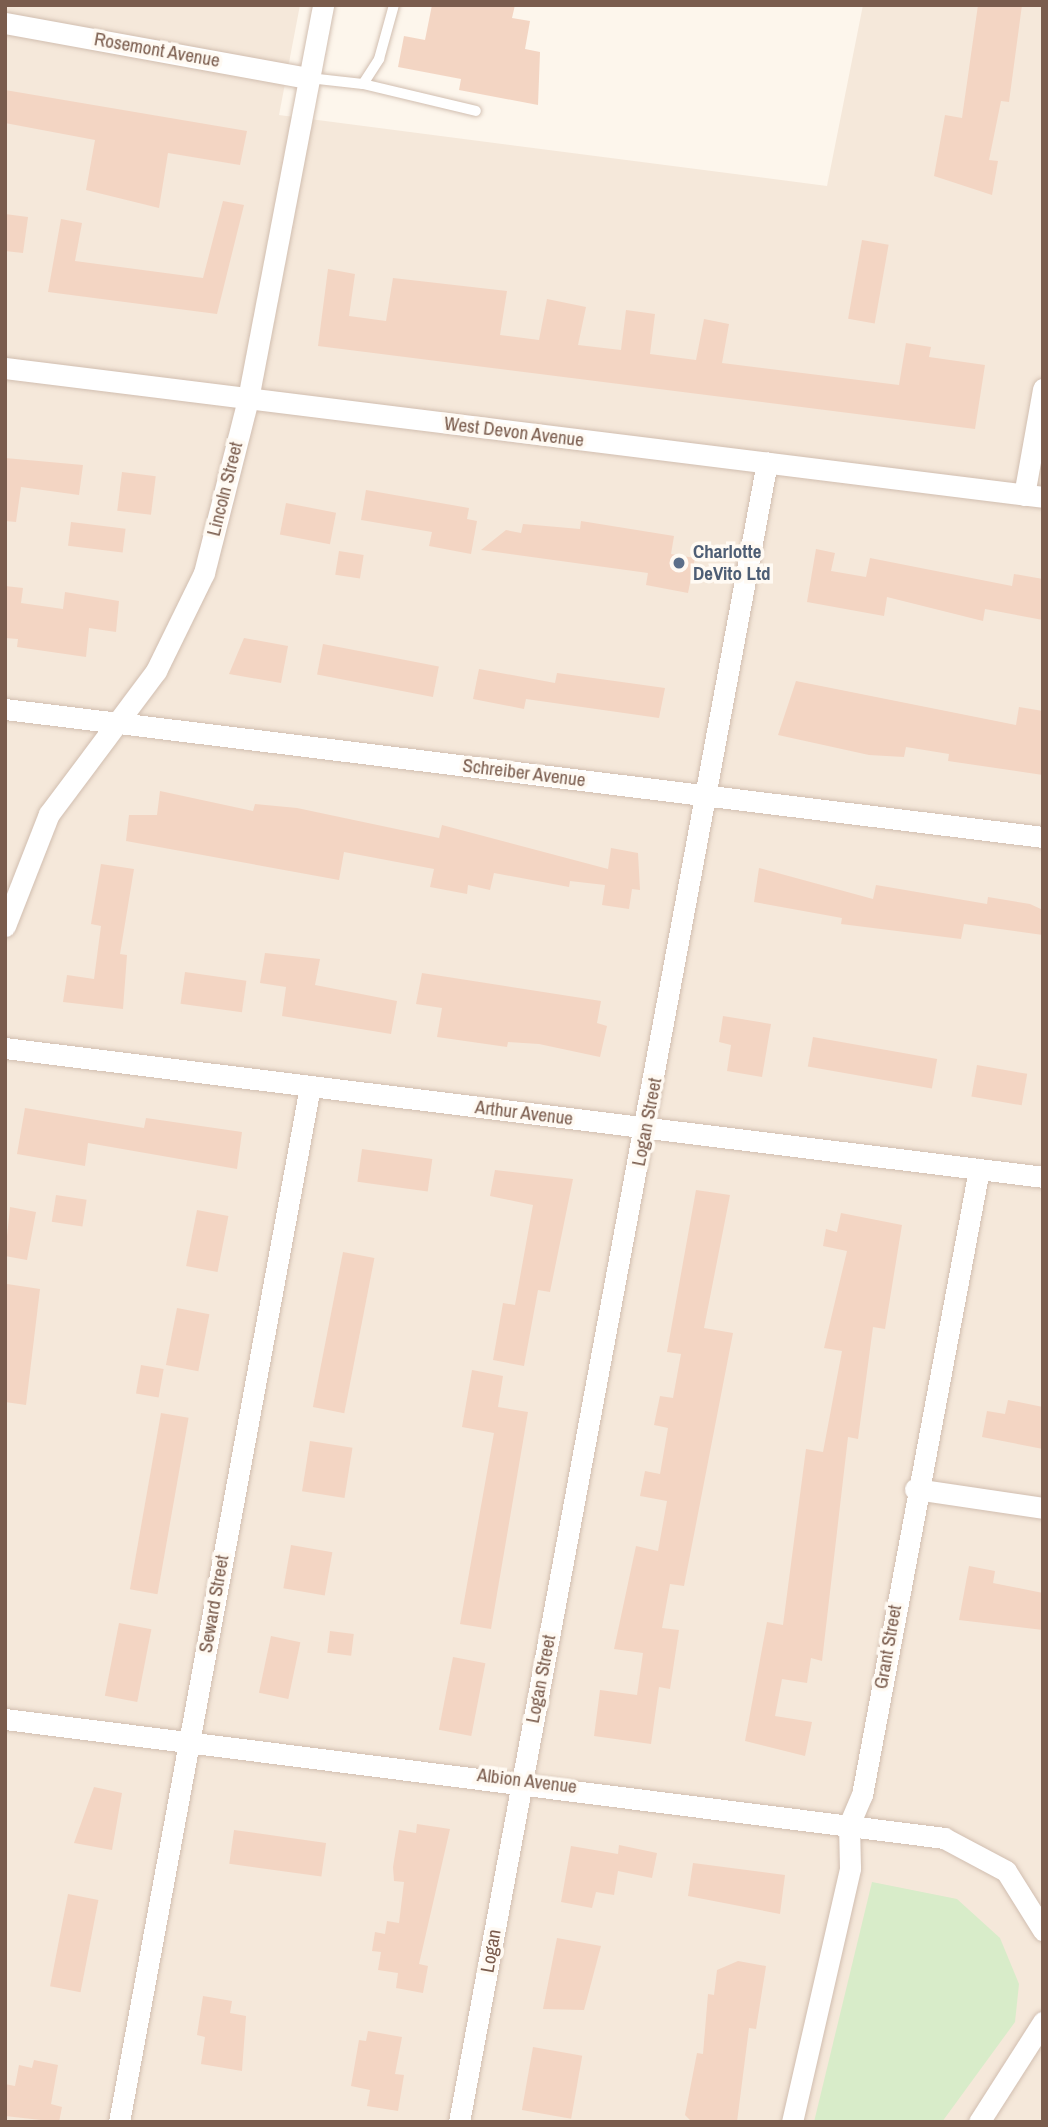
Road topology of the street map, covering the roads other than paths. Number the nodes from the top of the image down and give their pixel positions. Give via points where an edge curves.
1 (323, 5) edge
2 (394, 5) edge
3 (5, 23) edge
4 (309, 78) junction
5 (363, 84) junction
6 (475, 111) dead end
7 (5, 368) edge
8 (1043, 390) edge
9 (248, 399) junction
10 (767, 463) junction
11 (1033, 496) edge
12 (5, 709) edge
13 (112, 722) junction
14 (709, 796) junction
15 (1043, 838) edge
16 (5, 926) edge
17 (5, 1048) edge
18 (310, 1086) junction
19 (646, 1128) junction
20 (979, 1169) junction
21 (1043, 1177) edge
22 (915, 1489) junction
23 (1043, 1508) edge
24 (5, 1719) edge
25 (189, 1742) junction
26 (522, 1780) junction
27 (849, 1825) junction
28 (1043, 1930) edge
29 (1043, 2022) edge
30 (119, 2122) edge
31 (459, 2122) edge
32 (792, 2122) edge
33 (979, 2122) edge

1 - 4 street, Lincoln Street
2 - 5 lane via 379,58
3 - 4 street, Rosemont Avenue
4 - 5 lane
4 - 9 street, Lincoln Street
5 - 6 lane
7 - 9 street, West Devon Avenue
8 - 11 street
9 - 10 street, West Devon Avenue
9 - 13 street, Lincoln Street via 204,573 156,671
10 - 11 street, West Devon Avenue
10 - 14 street, Logan Street
12 - 13 street, Schreiber Avenue
13 - 14 street, Schreiber Avenue
13 - 16 street, Lincoln Street via 49,814
14 - 15 street, Schreiber Avenue
14 - 19 street, Logan Street
17 - 18 street, Arthur Avenue
18 - 19 street, Arthur Avenue
18 - 25 street, Seward Street
19 - 20 street, Arthur Avenue
19 - 26 street, Logan Street
20 - 21 street, Arthur Avenue
20 - 22 street, Grant Street
22 - 23 street
22 - 27 street, Grant Street via 862,1795
24 - 25 street, Albion Avenue
25 - 26 street, Albion Avenue
25 - 30 street, Seward Street
26 - 27 street, Albion Avenue
26 - 31 street, Logan
27 - 28 street, Albion Avenue via 966,1846 1006,1871 1028,1898
27 - 32 street, Grant Street via 850,1868
29 - 33 street

